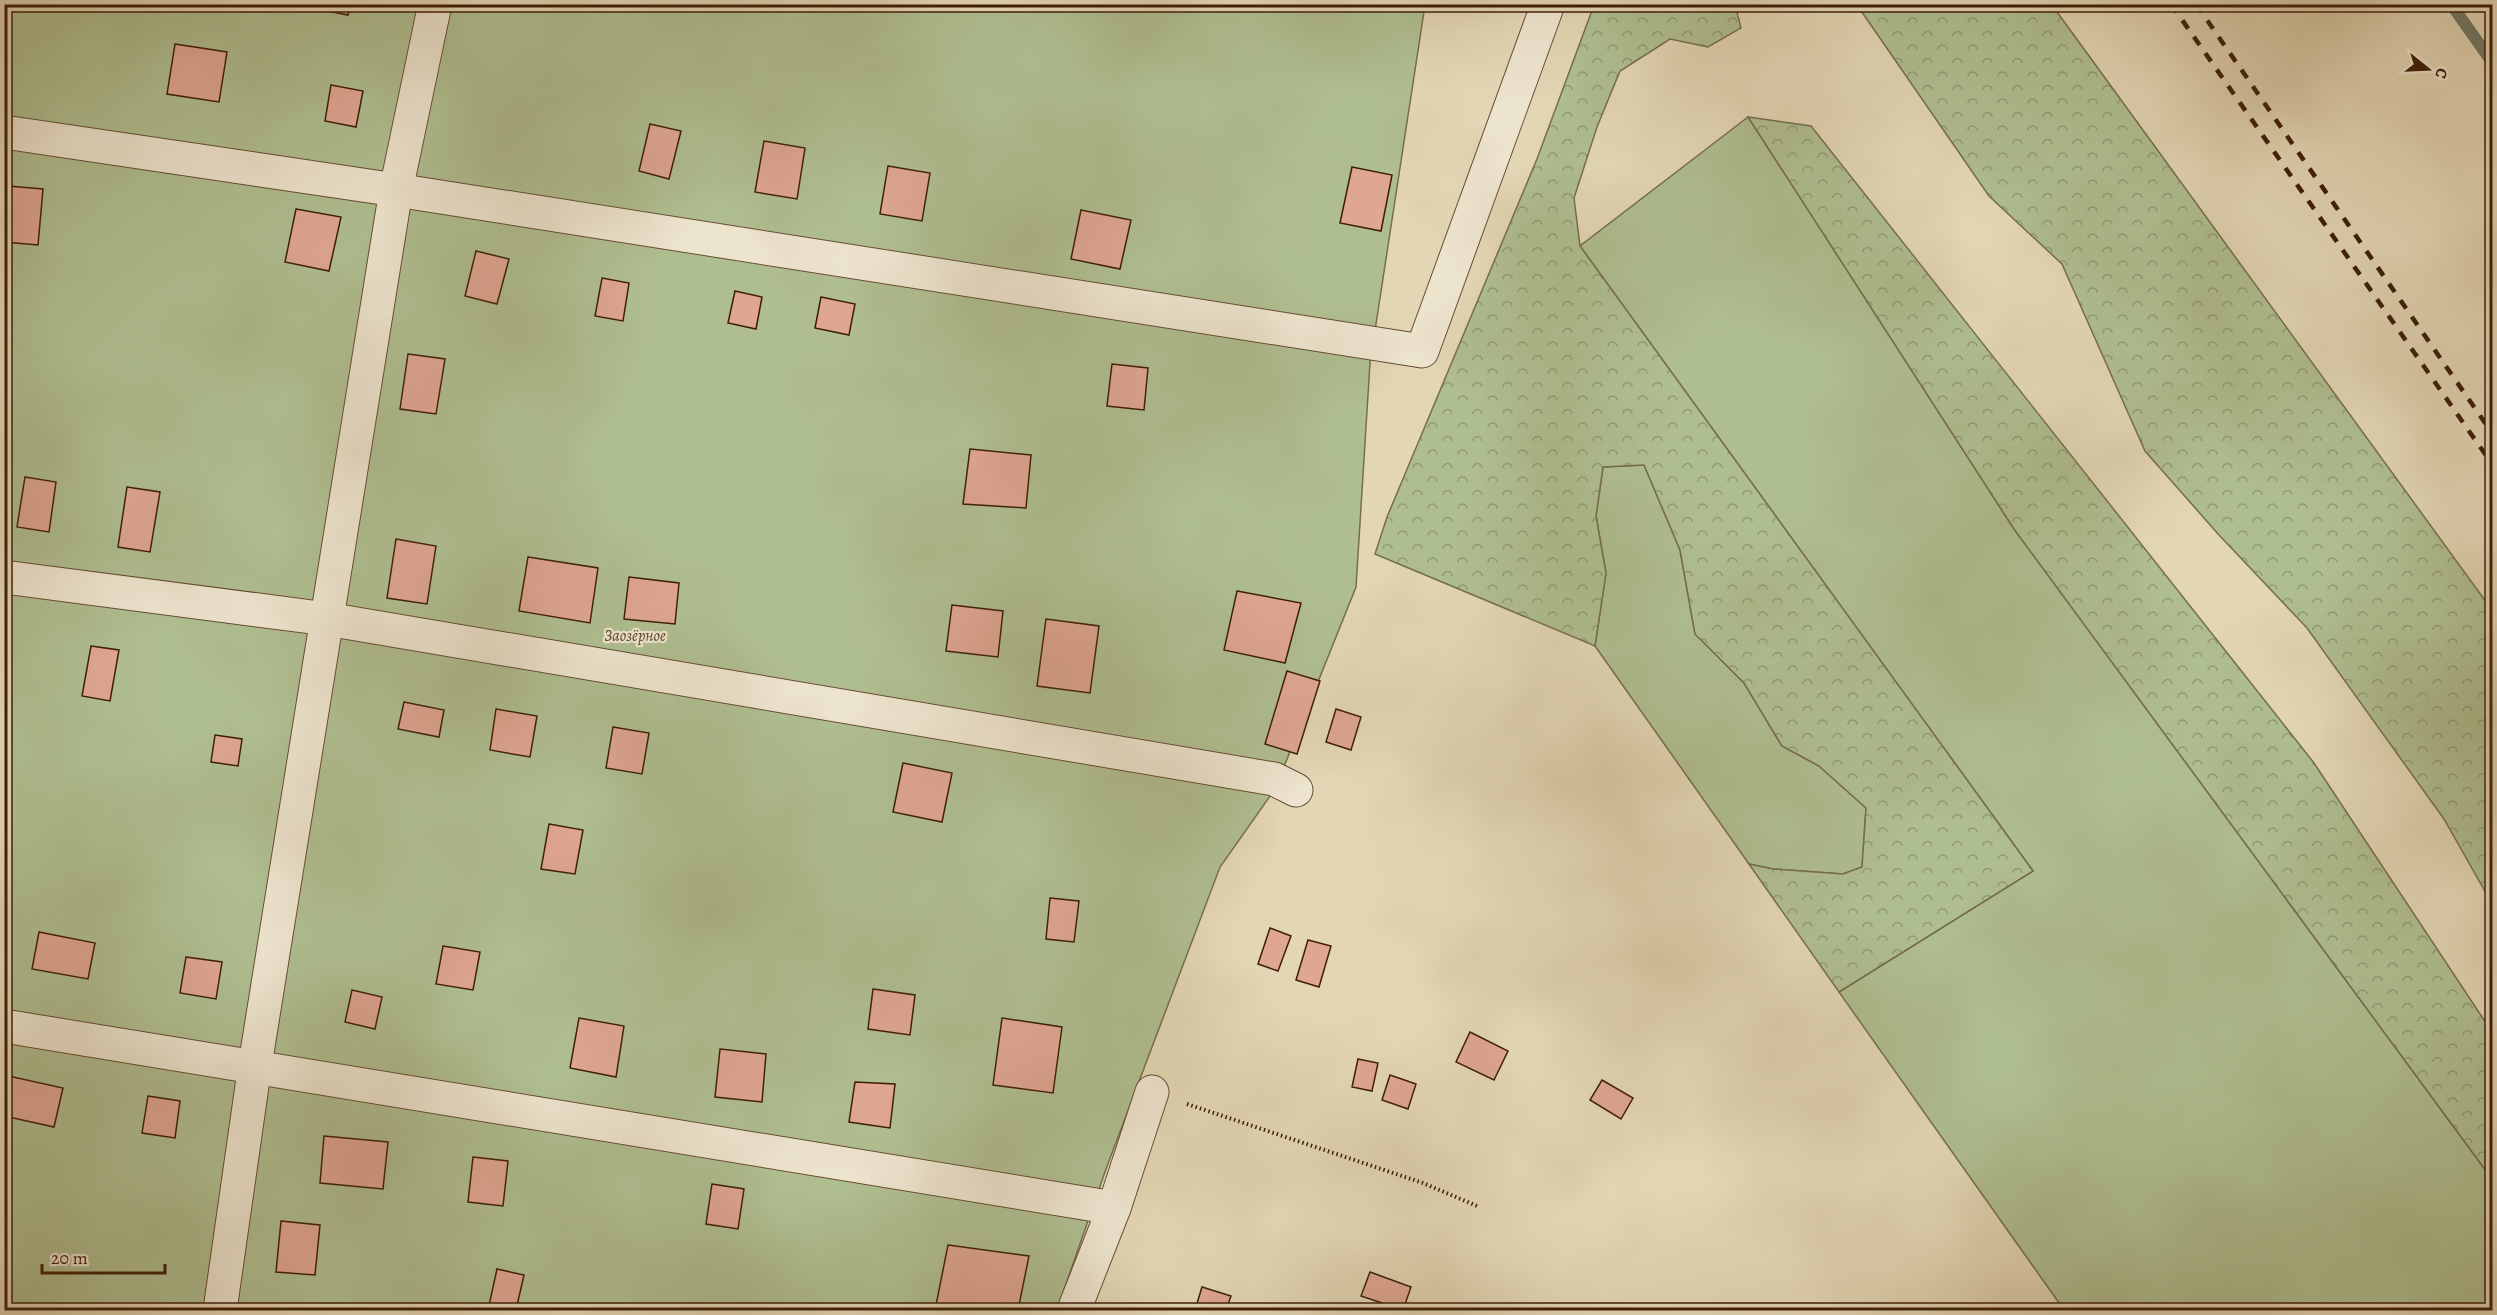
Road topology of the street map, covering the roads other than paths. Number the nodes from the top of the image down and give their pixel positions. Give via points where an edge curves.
1 (435, 4) edge
2 (1548, 4) edge
3 (4, 132) edge
4 (396, 190) junction
5 (4, 577) edge
6 (327, 620) junction
7 (1296, 790) dead end
8 (4, 1026) edge
9 (255, 1065) junction
10 (1152, 1092) road end
11 (1114, 1208) junction
12 (220, 1311) edge
13 (1074, 1311) edge

1 - 4 street
2 - 4 street via 1422,351
3 - 4 street
4 - 6 street
5 - 6 street
6 - 7 street via 1274,779
6 - 9 street
8 - 9 street
9 - 11 street
9 - 12 street
10 - 11 street
11 - 13 street

